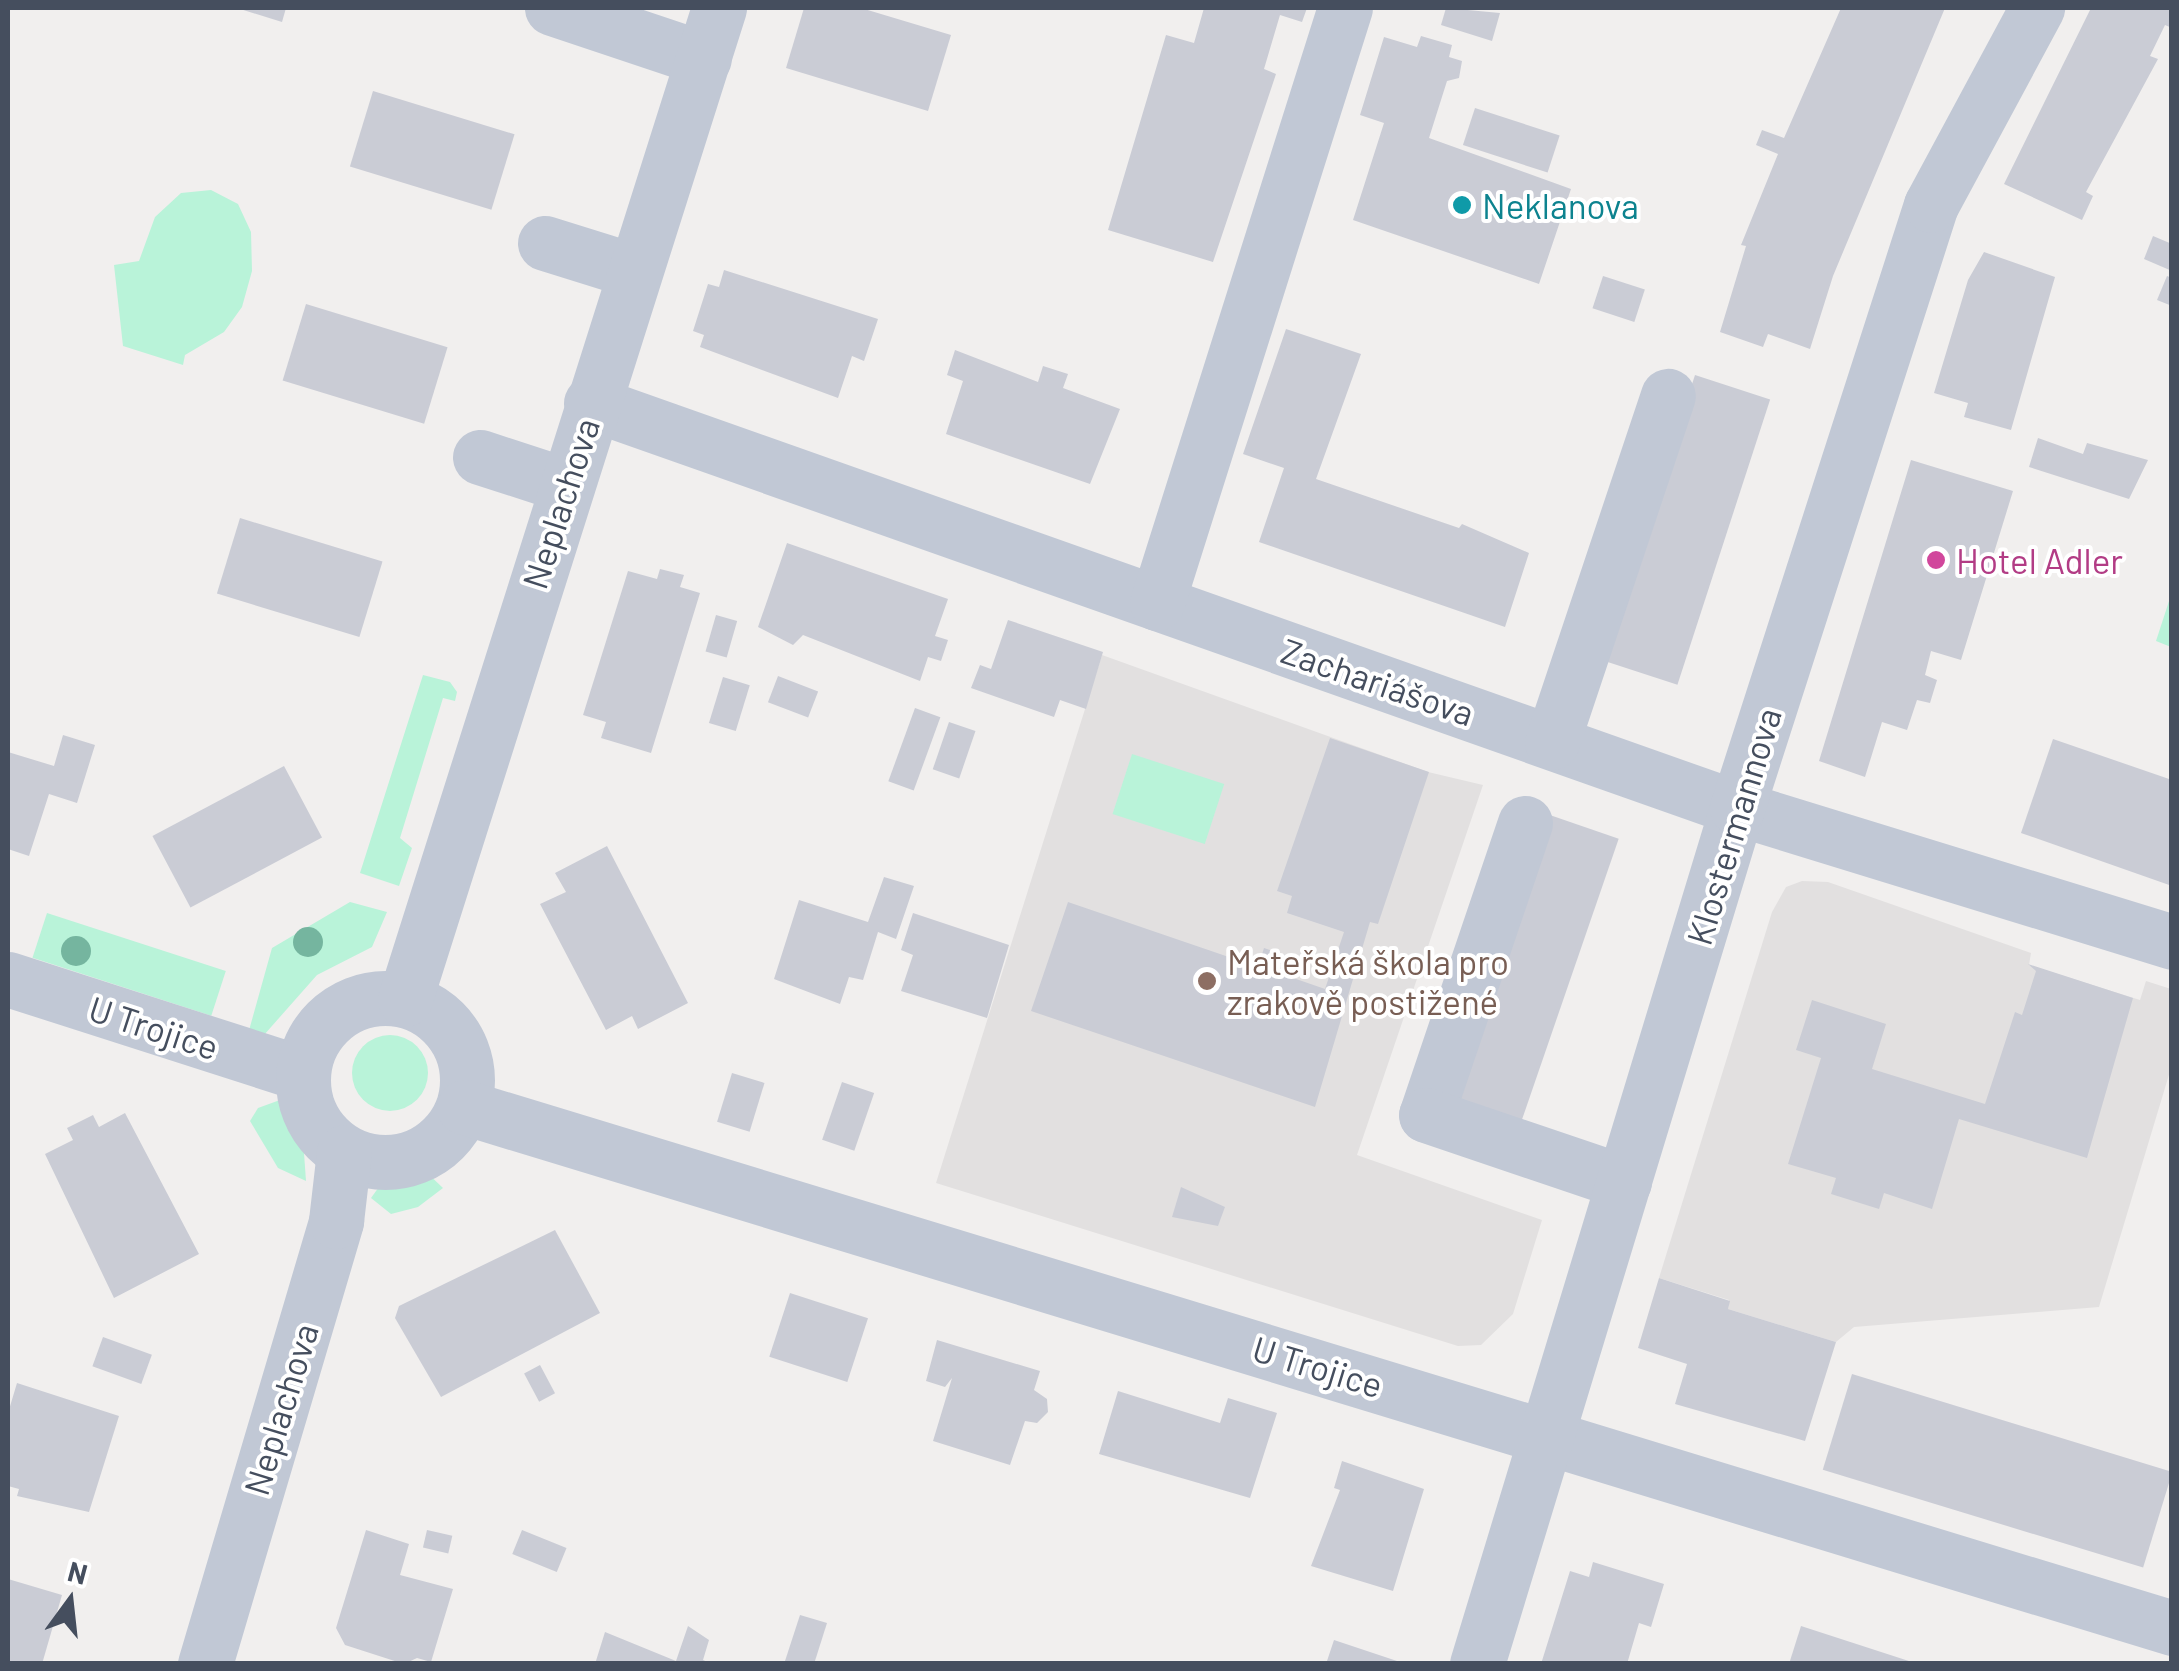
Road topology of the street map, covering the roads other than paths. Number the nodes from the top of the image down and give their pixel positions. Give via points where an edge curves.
1 (552, 8) edge
2 (719, 8) edge
3 (1345, 8) edge
4 (2037, 8) edge
5 (704, 59) junction
6 (546, 244) dead end
7 (635, 271) junction
8 (1668, 396) dead end
9 (592, 403) junction
10 (480, 457) dead end
11 (566, 486) junction
12 (1157, 603) junction
13 (1552, 742) junction
14 (1738, 808) junction
15 (1525, 823) dead end
16 (2172, 942) edge
17 (8, 979) edge
18 (404, 999) junction
19 (300, 1073) junction
20 (464, 1107) junction
21 (344, 1152) junction
22 (1624, 1182) junction
23 (1546, 1435) junction
24 (2172, 1628) edge
25 (204, 1664) edge
26 (1478, 1664) edge

1 - 5 street
2 - 5 street, Neplachova
3 - 12 street
4 - 14 street, Klostermannova via 1931,205
5 - 7 street, Neplachova
6 - 7 street
7 - 9 street, Neplachova
8 - 13 street
9 - 11 street, Neplachova
9 - 12 street, Zachariášova
10 - 11 street
11 - 18 street, Neplachova
12 - 13 street, Zachariášova
13 - 14 street, Zachariášova
14 - 16 street, Zachariášova
14 - 22 street, Klostermannova
15 - 22 street via 1426,1114
17 - 19 street, U Trojice
18 - 19 street via 377,997 328,1019
18 - 20 street via 430,1010 457,1041 468,1080
19 - 21 street via 310,1115
20 - 21 street via 452,1128 415,1157 392,1162
20 - 23 street, U Trojice
21 - 25 street, Neplachova via 336,1221
22 - 23 street, Klostermannova
23 - 24 street, U Trojice
23 - 26 street, Klostermannova

